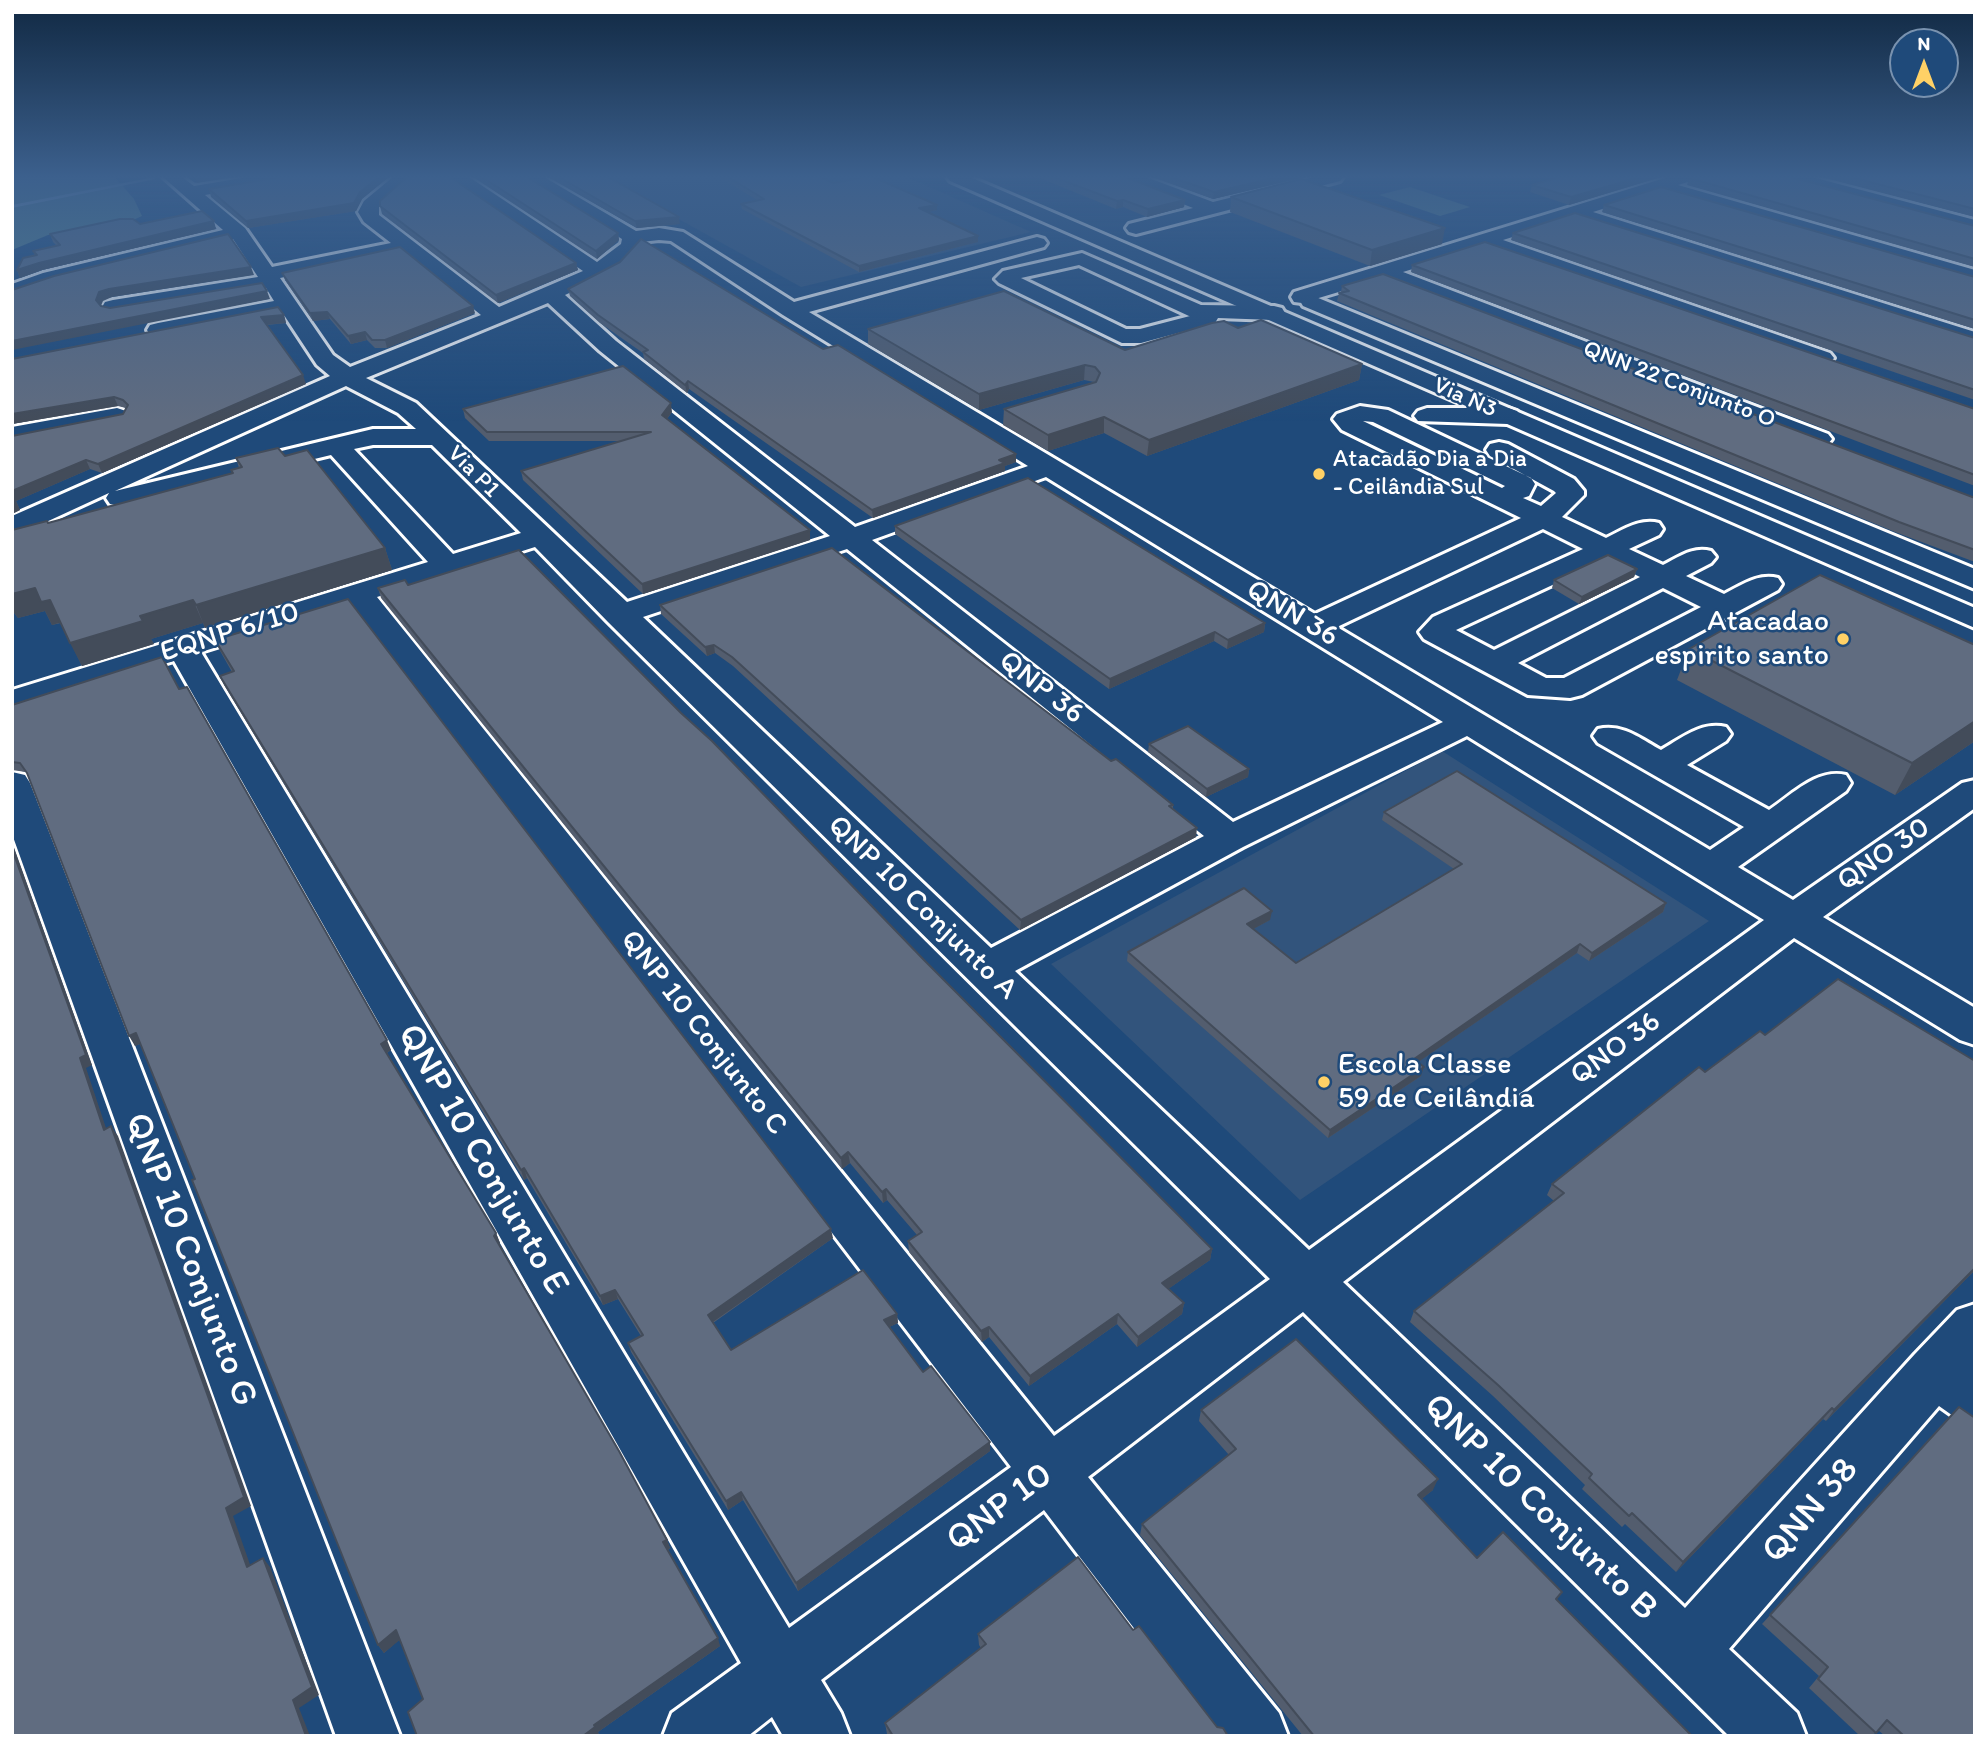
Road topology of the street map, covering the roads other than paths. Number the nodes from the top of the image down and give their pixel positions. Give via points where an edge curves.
1 (127, 259) edge
2 (256, 259) edge
3 (350, 259) edge
4 (421, 259) edge
5 (578, 259) edge
6 (615, 259) edge
7 (711, 259) edge
8 (995, 259) edge
9 (1095, 259) edge
10 (1149, 259) edge
11 (1426, 259) edge
12 (1536, 259) edge
13 (1720, 259) edge
14 (1912, 259) edge
15 (1096, 265) junction
16 (598, 272) junction
17 (1384, 272) junction
18 (269, 277) junction
19 (1975, 277) edge
20 (1277, 286) dead end
21 (1023, 289) junction
22 (12, 292) edge
23 (551, 294) junction
24 (1302, 297) junction
25 (1103, 303) dead end
26 (285, 305) junction
27 (113, 307) edge
28 (791, 310) junction
29 (1201, 313) junction
30 (1274, 313) junction
31 (498, 317) junction
32 (1160, 332) junction
33 (1975, 339) edge
34 (202, 341) edge
35 (1381, 360) junction
36 (1845, 366) edge
37 (347, 377) junction
38 (1425, 380) junction
39 (298, 399) junction
40 (390, 399) junction
41 (1012, 412) edge
42 (117, 416) edge
43 (1427, 416) junction
44 (1508, 416) junction
45 (976, 422) junction
46 (229, 430) junction
47 (1617, 432) junction
48 (12, 435) edge
49 (439, 437) junction
50 (340, 444) junction
51 (1846, 450) edge
52 (306, 452) junction
53 (1049, 467) junction
54 (1642, 474) junction
55 (1503, 497) junction
56 (1545, 517) junction
57 (17, 524) edge
58 (1649, 529) dead end
59 (538, 537) junction
60 (852, 538) junction
61 (1606, 548) junction
62 (1701, 557) dead end
63 (447, 565) junction
64 (1663, 576) junction
65 (1971, 578) edge
66 (1767, 584) dead end
67 (358, 593) junction
68 (1378, 598) junction
69 (1724, 606) junction
70 (619, 615) junction
71 (1975, 619) edge
72 (1312, 627) junction
73 (1435, 632) junction
74 (183, 648) junction
75 (1457, 671) junction
76 (12, 701) edge
77 (1469, 722) junction
78 (1714, 734) dead end
79 (1610, 736) dead end
80 (1661, 765) junction
81 (12, 783) edge
82 (1833, 783) dead end
83 (1975, 791) edge
84 (1771, 827) junction
85 (1230, 838) junction
86 (1710, 869) junction
87 (1793, 919) junction
88 (985, 969) junction
89 (1975, 1029) edge
90 (1305, 1280) junction
91 (1975, 1326) edge
92 (1955, 1385) edge
93 (1048, 1472) junction
94 (1687, 1651) junction
95 (780, 1672) junction
96 (368, 1736) edge
97 (695, 1736) edge
98 (818, 1736) edge
99 (1256, 1736) edge
100 (1774, 1736) edge

1 - 22 street via 50,277
2 - 18 street
3 - 18 street
4 - 31 street
5 - 16 street
6 - 16 street
7 - 28 street, QNN 36
8 - 28 street
9 - 15 street
10 - 30 street, Via N3
11 - 17 street
12 - 36 street
13 - 33 street
14 - 19 street
15 - 21 street via 1064,283
15 - 21 street via 1070,260 1007,276 1008,282
15 - 29 street
16 - 23 street
17 - 24 street
17 - 51 street, QNN 22 Conjunto O
18 - 26 street
18 - 27 street
20 - 24 street, Via N3
21 - 32 street via 1112,334 1132,337
23 - 31 street
23 - 60 street, QNP 36 via 608,346
24 - 47 street, Via N3
25 - 32 street
26 - 34 street via 140,343
26 - 37 street via 326,360
28 - 45 street, QNN 36
29 - 30 street
29 - 32 street via 1205,320
30 - 35 street, Via N3
31 - 37 street
35 - 38 street, Via N3
35 - 47 street via 1466,388 1593,444 1620,442
37 - 39 street
37 - 40 street, Via P1
38 - 43 street
38 - 44 street, Via N3
39 - 40 street
39 - 46 street
40 - 49 street, Via P1
40 - 50 street via 379,415
41 - 45 street
42 - 48 street
43 - 44 street
43 - 56 street via 1564,485 1570,495
44 - 54 street, Via N3
45 - 53 street, QNN 36
46 - 52 street via 268,450
46 - 57 street
47 - 65 street, Via N3
49 - 50 street via 397,435
49 - 59 street, Via P1
50 - 52 street
50 - 63 street
52 - 57 street
53 - 60 street
53 - 72 street, QNN 36
54 - 65 street via 1638,463 1668,461 1826,527
54 - 71 street, Via N3
55 - 55 street via 1519,490 1521,484 1379,415 1360,413 1346,419
55 - 56 street
56 - 61 street
56 - 68 street
58 - 61 street
59 - 63 street, EQNP 6/10
59 - 70 street, QNP 10 Conjunto A
60 - 70 street
60 - 85 street, QNP 36
61 - 64 street
61 - 73 street
62 - 64 street
63 - 67 street, EQNP 6/10
64 - 69 street
64 - 75 street
66 - 69 street
67 - 74 street, EQNP 6/10
67 - 93 street, QNP 10 Conjunto C
68 - 72 street
68 - 73 street
69 - 75 street via 1570,688 1540,688
70 - 88 street, QNP 10 Conjunto A
72 - 75 street, QNN 36
73 - 75 street
74 - 76 street, EQNP 6/10
74 - 95 street, QNP 10 Conjunto E
75 - 77 street, QNN 36
77 - 85 street
77 - 86 street, QNN 36
78 - 80 street
79 - 80 street
80 - 84 street
81 - 96 street, QNP 10 Conjunto G
82 - 84 street
83 - 87 street, QNO 30
84 - 86 street
85 - 88 street
86 - 87 street, QNN 36
87 - 89 street
87 - 90 street, QNO 36
88 - 90 street, QNP 10 Conjunto A
90 - 93 street, QNP 10
90 - 94 street, QNP 10 Conjunto B
91 - 92 street, QNN 38
92 - 94 street, QNN 38
93 - 95 street, QNP 10
93 - 99 street, QNP 10 Conjunto C
94 - 100 street, QNP 10 Conjunto B
95 - 97 street, QNP 10
95 - 98 street, QNP 10 Conjunto E

